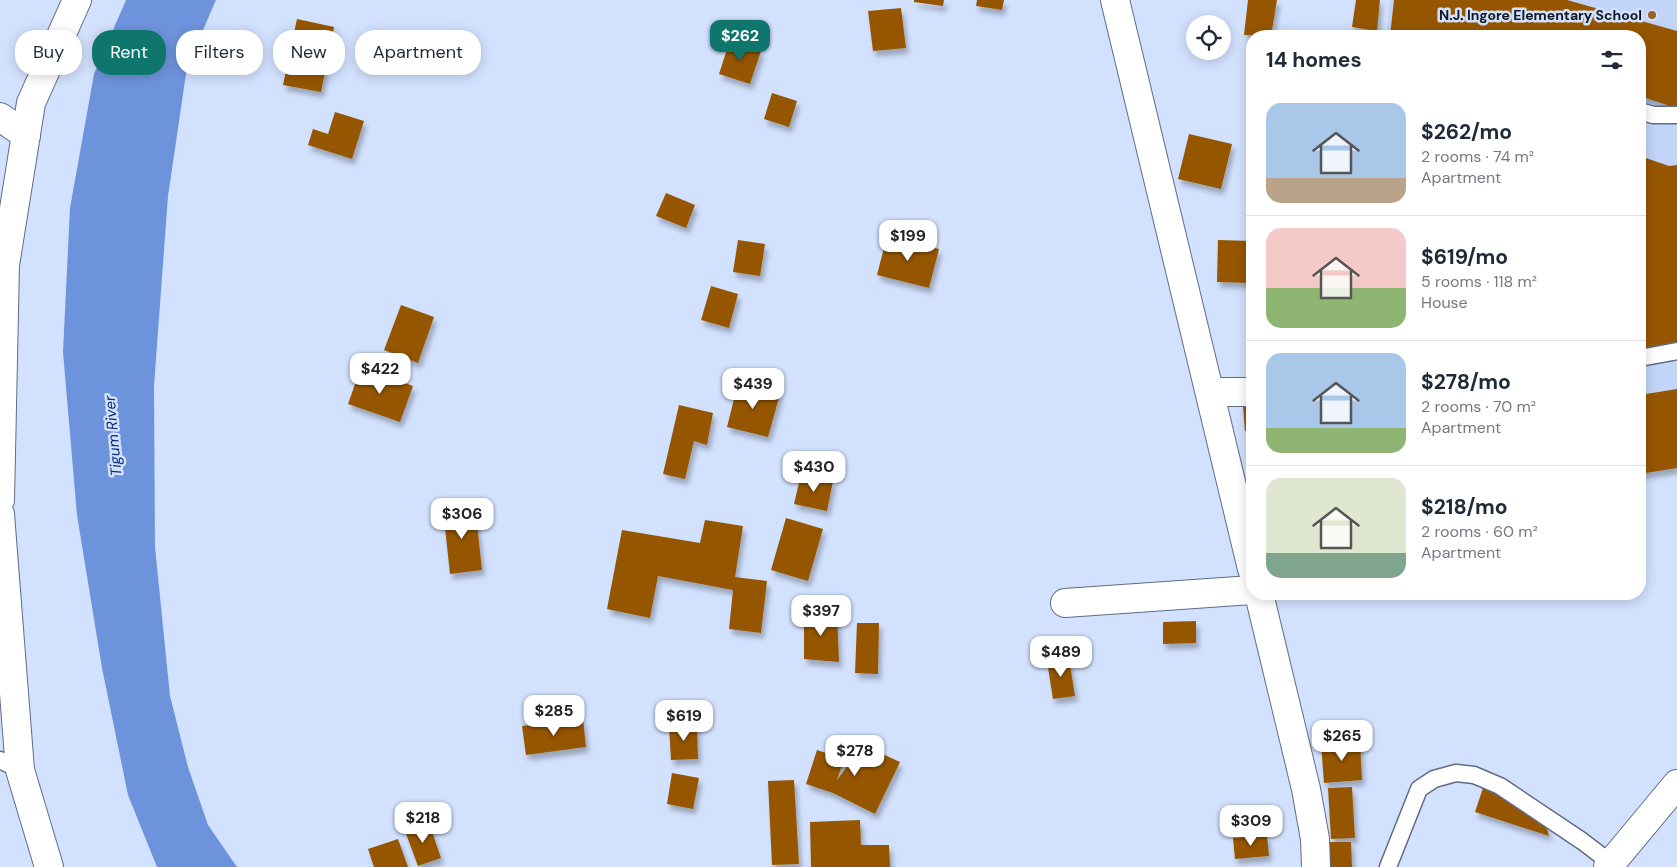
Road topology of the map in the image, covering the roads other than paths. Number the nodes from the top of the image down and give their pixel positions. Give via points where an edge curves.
1 (77, 0) edge
2 (1115, 0) edge
3 (1646, 113) edge
4 (1677, 115) edge
5 (0, 116) edge
6 (26, 134) junction
7 (1677, 351) edge
8 (1646, 357) edge
9 (1210, 392) junction
10 (1246, 392) edge
11 (0, 500) edge
12 (0, 514) edge
13 (1246, 544) edge
14 (1246, 590) edge
15 (1259, 600) edge
16 (1065, 604) dead end
17 (10, 765) edge
18 (1677, 784) edge
19 (1610, 865) edge
20 (49, 867) edge
21 (1316, 867) edge
22 (1388, 867) edge

1 - 6 street via 31,103
2 - 9 street
3 - 4 lane
5 - 6 street
6 - 11 street via 5,265
7 - 8 lane
9 - 10 street
9 - 13 street
12 - 17 street
14 - 16 street
15 - 21 street via 1306,789
17 - 20 street
18 - 19 street
19 - 22 lane via 1582,841 1500,786 1474,775 1456,773 1434,779 1419,789

